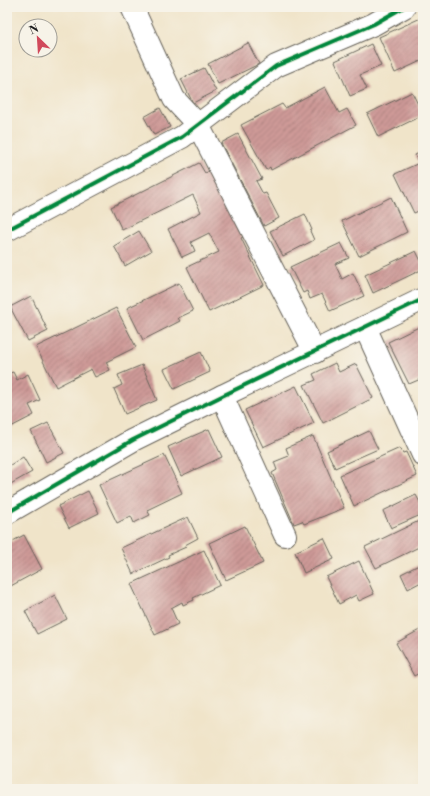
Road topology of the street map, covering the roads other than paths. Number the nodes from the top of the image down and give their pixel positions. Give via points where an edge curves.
1 (132, 7) edge
2 (404, 7) edge
3 (198, 125) junction
4 (7, 230) edge
5 (423, 299) edge
6 (365, 327) junction
7 (315, 352) junction
8 (222, 396) junction
9 (423, 455) edge
10 (7, 513) edge
11 (285, 535) dead end

1 - 3 street via 174,99
2 - 3 street via 374,24 276,66
3 - 4 street via 182,137
3 - 7 street
5 - 6 street
6 - 7 street
6 - 9 street
7 - 8 street
8 - 10 street via 133,440
8 - 11 street

